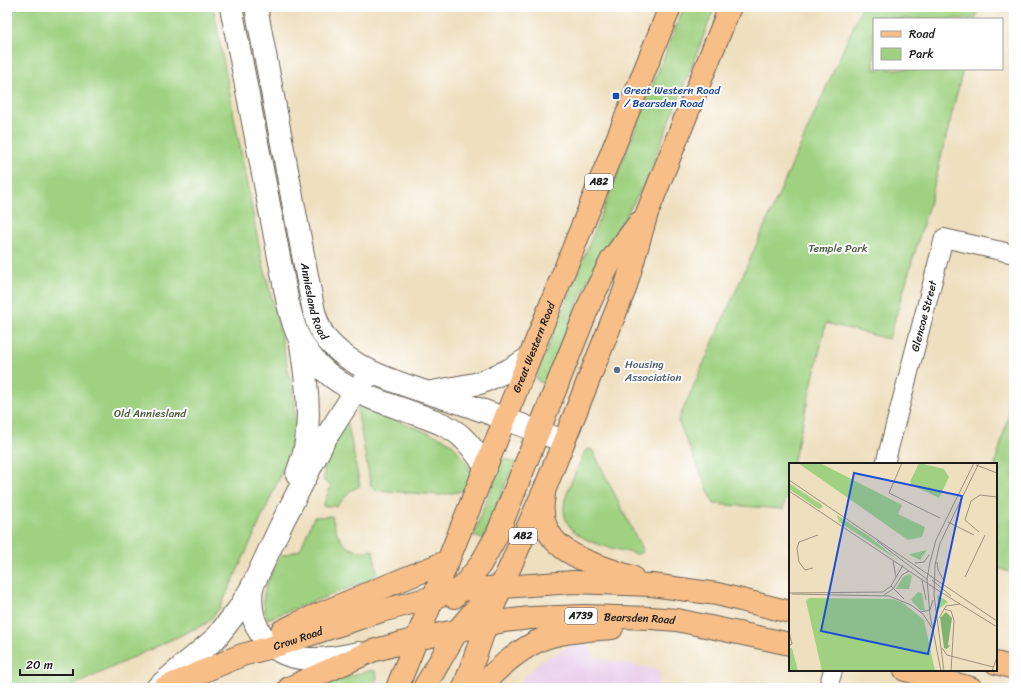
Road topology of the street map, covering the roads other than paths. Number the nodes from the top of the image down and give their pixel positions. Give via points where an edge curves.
1 (231, 7) edge
2 (256, 7) edge
3 (670, 7) edge
4 (730, 7) edge
5 (647, 213) junction
6 (1014, 254) edge
7 (300, 341) junction
8 (529, 358) junction
9 (372, 373) junction
10 (355, 392) junction
11 (429, 392) junction
12 (505, 419) junction
13 (538, 432) junction
14 (563, 441) junction
15 (885, 463) edge
16 (486, 468) junction
17 (546, 486) junction
18 (281, 525) junction
19 (448, 561) junction
20 (652, 585) junction
21 (252, 587) junction
22 (501, 587) junction
23 (460, 590) junction
24 (434, 596) junction
25 (789, 612) edge
26 (677, 620) junction
27 (486, 625) junction
28 (458, 630) junction
29 (416, 639) junction
30 (268, 644) junction
31 (789, 644) edge
32 (372, 651) junction
33 (997, 663) edge
34 (1014, 668) edge
35 (833, 671) edge
36 (909, 671) edge
37 (157, 688) edge
38 (164, 688) edge
39 (289, 688) edge
40 (397, 688) edge
41 (424, 688) edge
42 (464, 688) edge
43 (478, 688) edge
44 (828, 688) edge
45 (971, 688) edge

1 - 7 street via 288,304
2 - 9 street, Anniesland Road via 316,321 329,343 345,357
3 - 8 main road, Great Western Road / A82
4 - 5 main road, A82
5 - 13 main road via 604,273
5 - 14 main road, A82 via 625,289
6 - 15 street, Glencoe Street via 944,238
7 - 10 street via 321,369
7 - 18 street via 308,401 308,424 304,452
8 - 11 street via 480,383
8 - 12 main road, Great Western Road / A82
9 - 10 street
9 - 11 street, Anniesland Road
10 - 16 street via 448,427 473,448
10 - 18 street via 325,439
11 - 12 street, Anniesland Road
12 - 13 street, Anniesland Road
12 - 16 main road, Great Western Road / A82
13 - 14 street, Anniesland Road
13 - 23 main road via 497,535 480,565
14 - 17 main road, A82
16 - 19 main road, Great Western Road / A82
17 - 20 main road via 543,513 547,529 561,548 576,557
17 - 22 main road, A82
18 - 21 street
19 - 24 main road, Great Western Road / A82
19 - 30 main road via 296,624
20 - 22 main road via 573,582
20 - 25 main road via 717,594
21 - 30 street via 252,609 256,624
21 - 37 street via 216,638
22 - 23 main road, Crow Road
22 - 27 main road, A82
22 - 28 main road via 478,607
23 - 24 main road, Crow Road
23 - 29 main road
24 - 29 main road, Great Western Road
24 - 30 main road, Crow Road
26 - 27 main road, Bearsden Road / A739 via 584,616 530,618
26 - 31 main road, Bearsden Road / A739
26 - 43 main road via 544,638 509,660
27 - 28 main road, A739
27 - 42 main road, A82
28 - 29 main road, A739
28 - 41 main road
29 - 32 main road, A739
29 - 40 main road, Great Western Road
30 - 32 street via 292,657 312,660
30 - 38 main road, Crow Road
32 - 39 main road, A739
33 - 34 main road
35 - 44 street
36 - 45 main road

